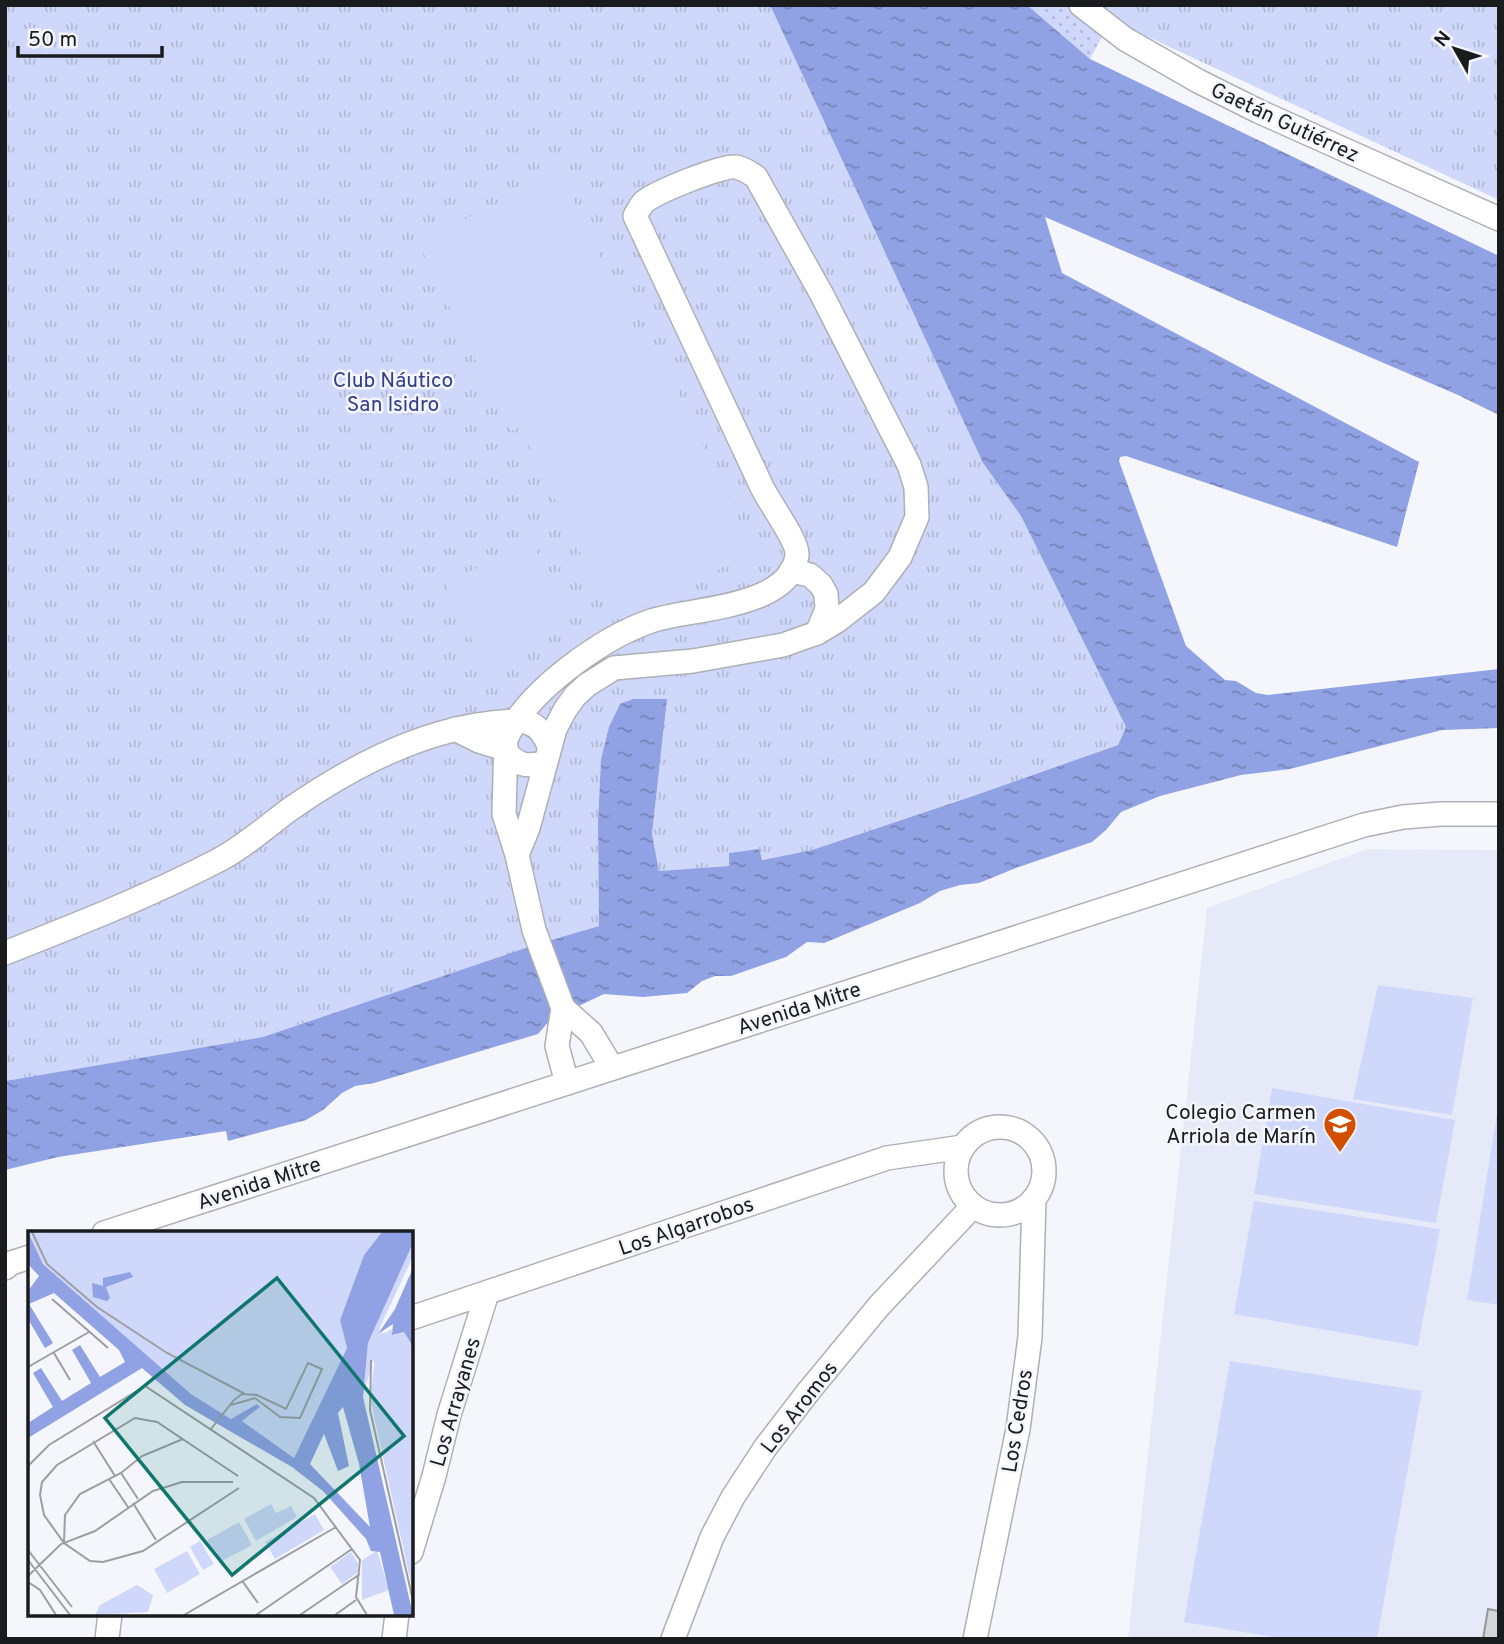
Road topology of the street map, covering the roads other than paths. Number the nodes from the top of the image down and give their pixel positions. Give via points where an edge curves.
1 (1081, 5) edge
2 (1499, 219) edge
3 (791, 571) junction
4 (817, 633) junction
5 (518, 720) junction
6 (454, 729) junction
7 (505, 749) junction
8 (547, 754) junction
9 (1499, 814) edge
10 (517, 855) junction
11 (5, 953) edge
12 (562, 1005) junction
13 (612, 1068) junction
14 (567, 1083) junction
15 (963, 1147) junction
16 (1034, 1200) junction
17 (973, 1206) junction
18 (110, 1231) edge
19 (28, 1258) edge
20 (5, 1268) edge
21 (487, 1293) junction
22 (413, 1317) edge
23 (413, 1545) edge
24 (110, 1616) edge
25 (397, 1616) edge
26 (107, 1639) edge
27 (394, 1639) edge
28 (673, 1639) edge
29 (975, 1639) edge

1 - 2 street, Gaetán Gutiérrez via 1125,39 1198,81
3 - 4 street via 810,575 826,593 827,609
3 - 4 street via 796,546 767,499 635,216 653,196 721,169 736,167 756,177 827,305 916,487 916,517 901,557 874,592
3 - 5 street via 770,591 743,603 653,621 618,635 579,659
4 - 8 street via 742,653 614,668 575,696 555,729
5 - 6 street
5 - 7 street via 510,729
5 - 8 street via 545,736
6 - 7 street
6 - 11 street via 394,750 322,787 218,861 118,909
7 - 8 street via 509,757 526,766 536,765
7 - 10 street via 504,814
8 - 10 street
9 - 13 street, Avenida Mitre via 1403,817 1364,825
10 - 12 street via 534,930
12 - 13 street via 590,1033
12 - 14 street via 557,1046
13 - 14 street, Avenida Mitre
14 - 18 street, Avenida Mitre
15 - 16 street, Los Cedros via 986,1129 1014,1129 1027,1135 1043,1159 1045,1174
15 - 17 street via 956,1172 958,1185
15 - 21 street, Los Algarrobos via 887,1158
16 - 17 street via 1011,1214 985,1213
16 - 29 street, Los Cedros via 1030,1337 1018,1429
17 - 28 street, Los Aromos via 879,1306 765,1448 712,1537
19 - 20 street
21 - 22 street, Los Algarrobos
21 - 23 street, Los Arrayanes
24 - 26 street
25 - 27 street

